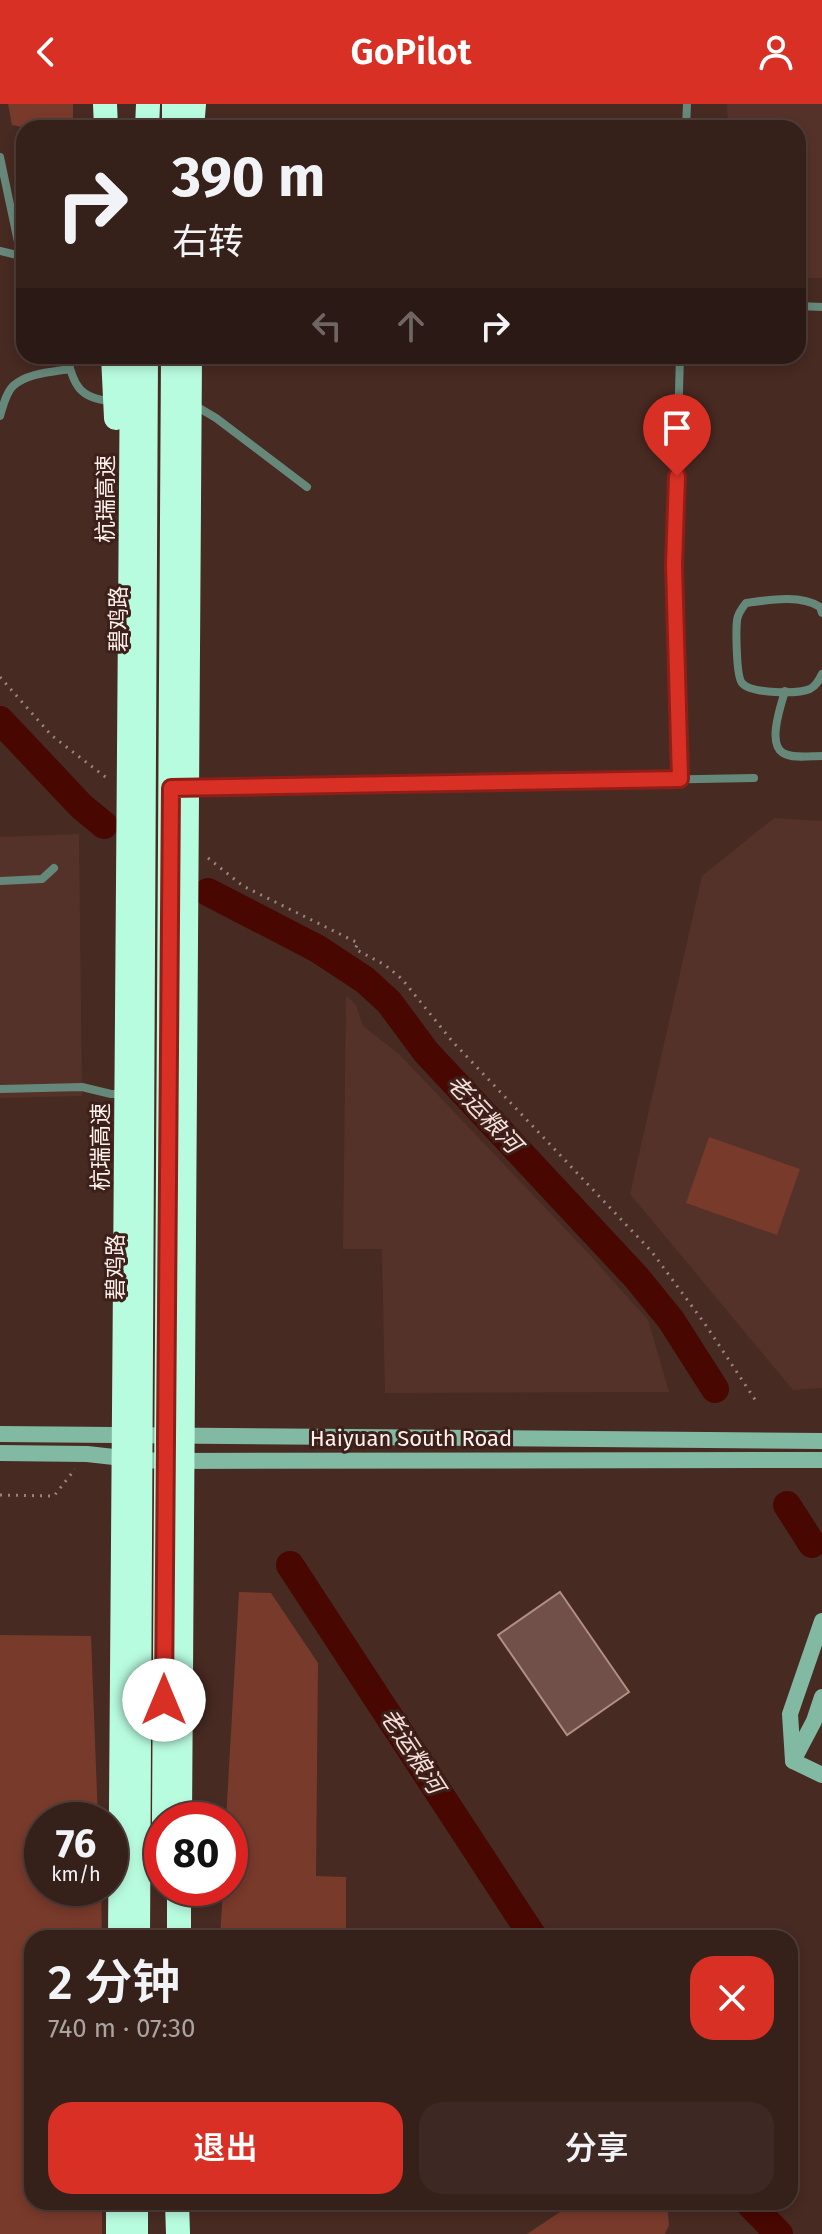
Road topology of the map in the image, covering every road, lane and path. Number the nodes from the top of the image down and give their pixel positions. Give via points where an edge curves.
1 (0, 157) edge
2 (16, 230) edge
3 (69, 364) edge
4 (113, 364) edge
5 (132, 364) edge
6 (146, 364) edge
7 (173, 364) edge
8 (190, 364) edge
9 (680, 364) edge
10 (70, 369) junction
11 (173, 393) junction
12 (146, 405) junction
13 (0, 416) edge
14 (307, 487) dead end
15 (817, 601) edge
16 (822, 613) edge
17 (822, 674) edge
18 (0, 677) edge
19 (811, 688) junction
20 (785, 691) junction
21 (822, 692) edge
22 (822, 756) edge
23 (754, 778) dead end
24 (680, 779) junction
25 (110, 781) dead end
26 (171, 788) junction
27 (129, 804) junction
28 (207, 857) dead end
29 (54, 868) dead end
30 (0, 881) edge
31 (0, 1089) edge
32 (142, 1094) junction
33 (756, 1401) dead end
34 (0, 1434) edge
35 (153, 1435) junction
36 (822, 1441) edge
37 (0, 1453) edge
38 (87, 1454) junction
39 (822, 1460) edge
40 (153, 1461) junction
41 (0, 1495) edge
42 (822, 1621) edge
43 (822, 1697) edge
44 (793, 1761) junction
45 (822, 1775) edge
46 (163, 1802) edge
47 (180, 1802) edge
48 (163, 1906) edge
49 (179, 1906) edge
50 (120, 1930) edge
51 (138, 1930) edge
52 (163, 1930) edge
53 (179, 1930) edge
54 (118, 2210) edge
55 (136, 2210) edge
56 (162, 2210) edge
57 (177, 2210) edge
58 (118, 2234) edge
59 (136, 2234) edge
60 (162, 2234) edge
61 (177, 2234) edge

1 - 2 lane
3 - 10 lane
4 - 27 highway, bridge
5 - 27 highway, 杭瑞高速, bridge
6 - 12 highway, 碧鸡路
7 - 11 highway, 碧鸡路
8 - 47 highway, bridge
9 - 24 lane via 674,565
10 - 12 lane via 82,393 96,400
10 - 13 lane via 13,386
11 - 14 lane via 216,418
11 - 26 highway, 碧鸡路
12 - 32 highway, 碧鸡路
15 - 16 lane
15 - 20 lane via 746,603 740,610 742,683 759,692
17 - 19 lane
18 - 25 path via 51,735
19 - 20 lane
19 - 21 lane
20 - 22 lane via 775,740 778,749 785,755
23 - 24 lane
24 - 26 lane
26 - 35 highway, 碧鸡路
27 - 50 highway, 杭瑞高速, bridge
28 - 33 path via 243,886 358,943 355,949 402,979 452,1041 652,1252
29 - 30 lane via 42,879
31 - 32 lane via 82,1087
32 - 35 highway, 碧鸡路
34 - 35 main road, Haiyuan South Road
35 - 36 main road, Haiyuan South Road
35 - 40 highway, 碧鸡路
37 - 38 main road, Haiyuan South Road
38 - 40 main road, Haiyuan South Road
38 - 41 path via 54,1496
39 - 40 main road, Haiyuan South Road
40 - 46 highway, 碧鸡路
40 - 51 highway, 碧鸡路
42 - 44 main road via 790,1714
43 - 44 main road
44 - 45 main road
48 - 52 highway
49 - 53 highway
54 - 58 highway
55 - 59 highway
56 - 60 highway
57 - 61 highway

